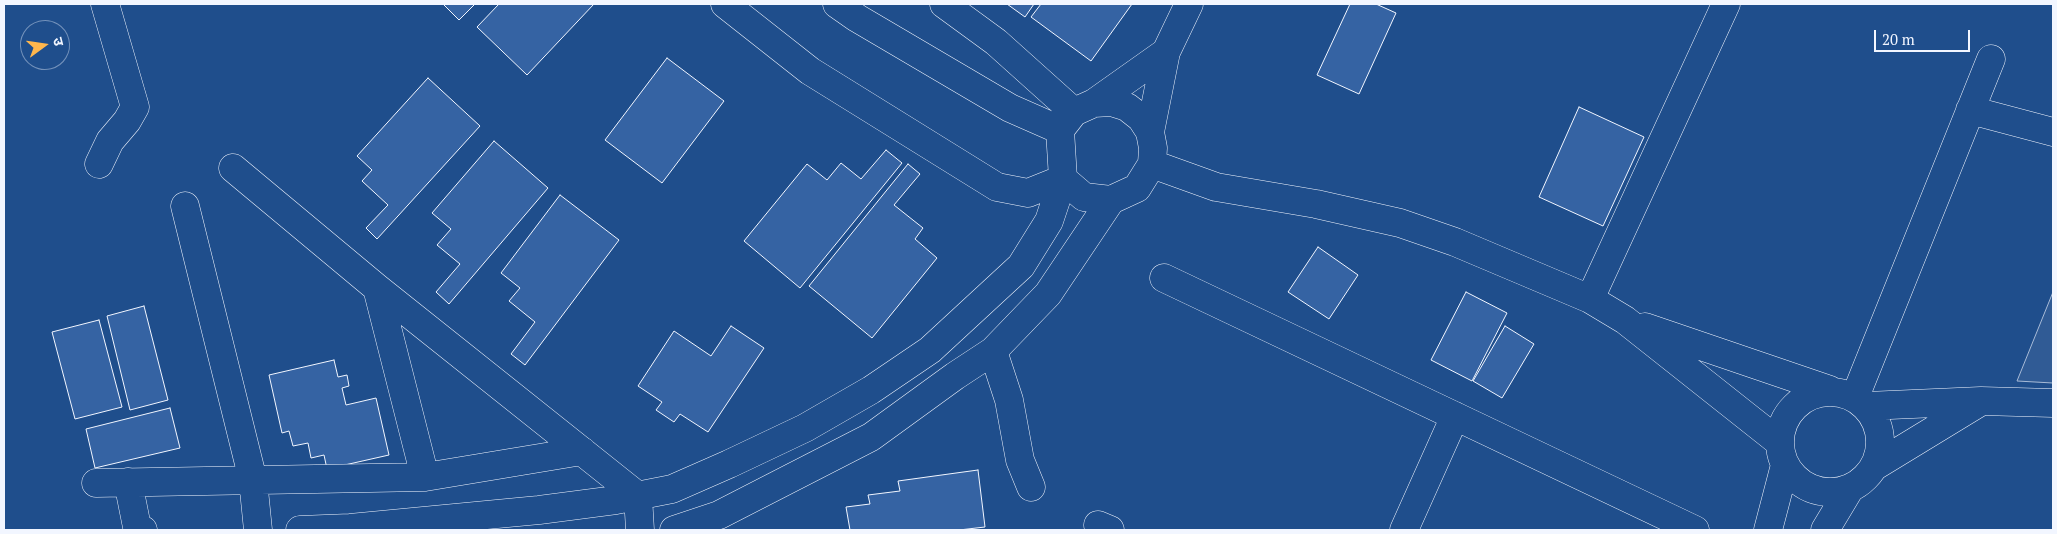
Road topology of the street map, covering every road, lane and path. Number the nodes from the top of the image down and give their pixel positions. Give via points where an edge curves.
1 (105, 4) edge
2 (725, 4) edge
3 (837, 4) edge
4 (944, 4) edge
5 (1189, 4) edge
6 (1726, 4) edge
7 (1166, 52) junction
8 (1991, 59) dead end
9 (1970, 110) junction
10 (1076, 115) junction
11 (1150, 132) junction
12 (2053, 132) edge
13 (99, 164) dead end
14 (1152, 164) junction
15 (233, 168) dead end
16 (1063, 179) junction
17 (1111, 200) junction
18 (185, 206) dead end
19 (1164, 278) dead end
20 (377, 288) junction
21 (1590, 298) junction
22 (1625, 320) junction
23 (993, 351) junction
24 (1851, 398) junction
25 (1981, 401) junction
26 (2053, 403) edge
27 (1455, 416) junction
28 (582, 451) junction
29 (1782, 454) junction
30 (1875, 466) junction
31 (426, 476) junction
32 (253, 480) junction
33 (128, 482) junction
34 (96, 483) dead end
35 (1031, 487) dead end
36 (1849, 490) junction
37 (638, 496) junction
38 (143, 530) edge
39 (258, 530) edge
40 (300, 530) edge
41 (640, 530) edge
42 (674, 530) edge
43 (1404, 530) edge
44 (1695, 530) edge
45 (1768, 530) edge
46 (1825, 530) edge

1 - 13 street via 135,107 110,141
2 - 16 street via 810,71 997,186 1028,193
3 - 10 street via 1010,108
4 - 10 street via 996,42
5 - 7 street
6 - 21 street
7 - 10 street
7 - 11 street
8 - 9 street
9 - 12 street
9 - 24 street
10 - 11 street via 1111,102 1127,107 1141,118
10 - 16 street
11 - 14 street
14 - 17 street via 1137,188
14 - 21 street via 1216,187 1316,204 1400,223 1455,242
15 - 20 street
16 - 17 street via 1084,197
16 - 37 street via 1049,222 1021,266 930,350 871,390 805,428 672,489
17 - 23 street via 1048,294
18 - 32 street
19 - 27 street
20 - 28 street
20 - 31 street
21 - 22 street
22 - 24 street
22 - 29 street
23 - 35 street via 1009,400 1020,460
23 - 42 street via 872,437 720,516
24 - 25 street
24 - 29 street via 1805,397 1786,416
24 - 30 street via 1878,424 1881,446
25 - 26 street
25 - 30 street
27 - 43 street
27 - 44 street
28 - 31 street
28 - 37 street
29 - 36 street via 1796,480 1812,490 1831,493
29 - 45 street
30 - 36 street via 1864,480
31 - 32 street
32 - 33 street
32 - 39 street
33 - 34 street
33 - 38 street via 137,527
36 - 46 street
37 - 40 street via 539,510
37 - 41 street

